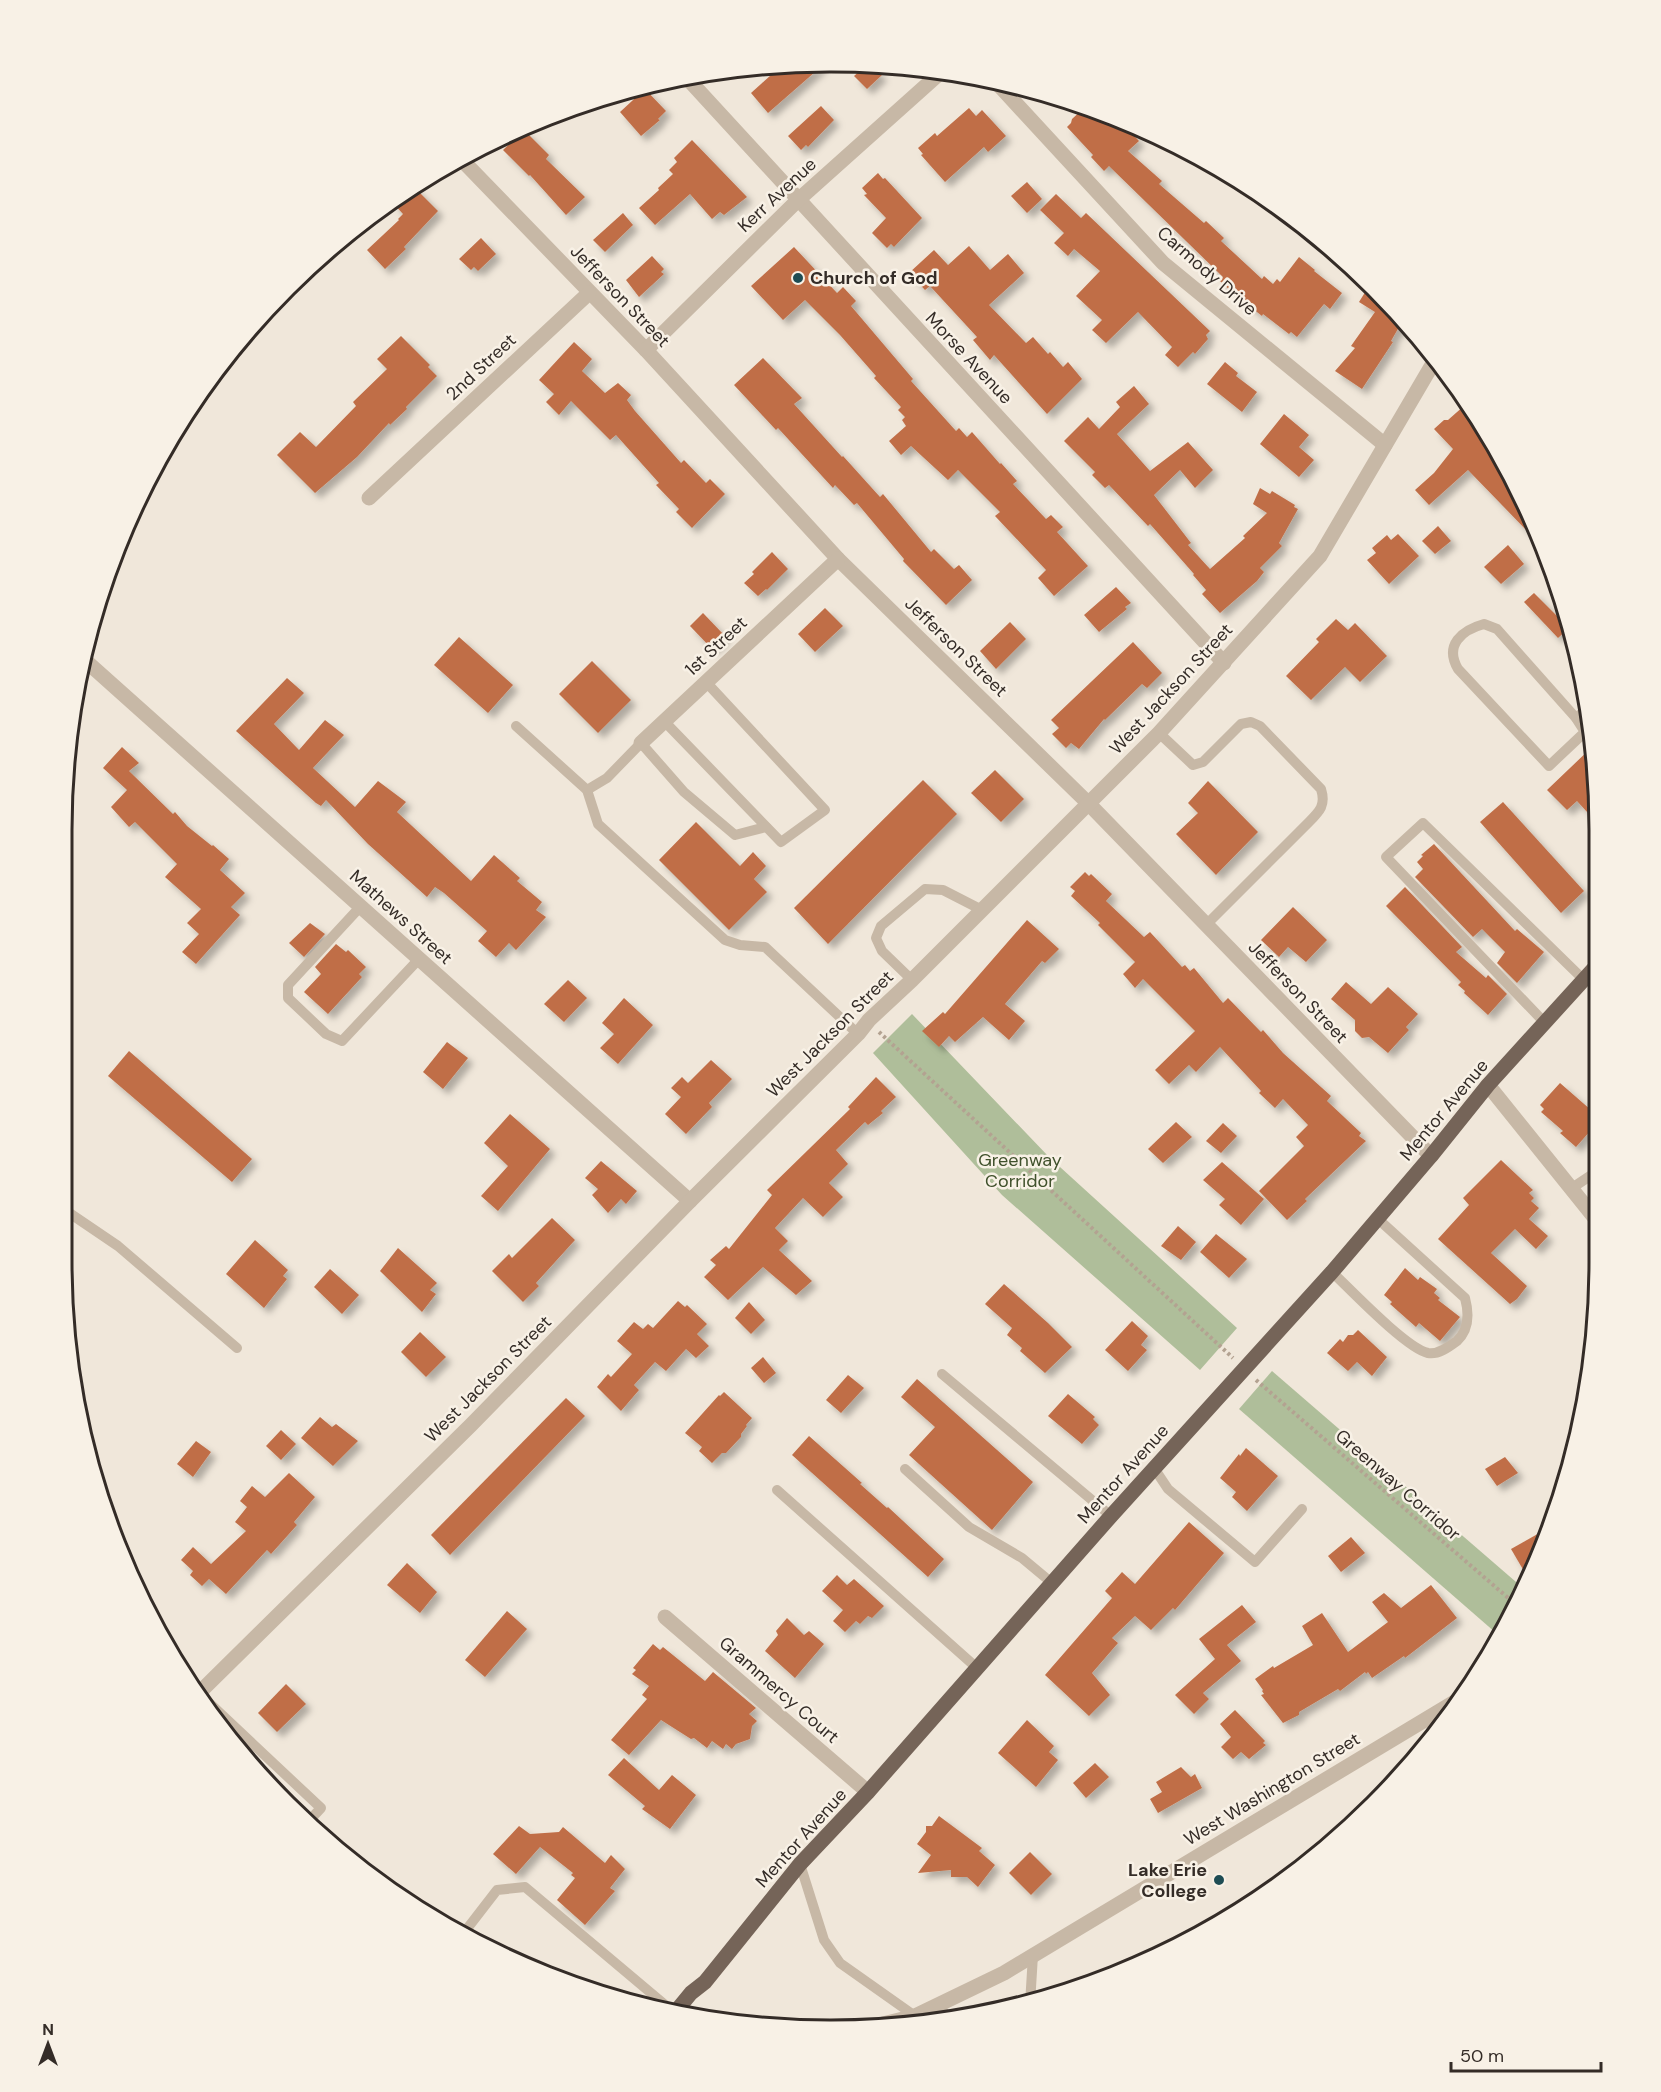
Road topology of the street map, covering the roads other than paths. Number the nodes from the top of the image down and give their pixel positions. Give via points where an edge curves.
1 (934, 79) edge
2 (693, 85) edge
3 (1007, 93) edge
4 (467, 165) edge
5 (797, 201) junction
6 (589, 293) junction
7 (646, 350) junction
8 (1431, 367) edge
9 (1385, 445) junction
10 (369, 498) dead end
11 (838, 559) junction
12 (1224, 663) junction
13 (91, 665) edge
14 (706, 682) junction
15 (1580, 715) edge
16 (1576, 718) junction
17 (664, 721) junction
18 (516, 726) dead end
19 (1582, 728) edge
20 (1159, 734) junction
21 (1583, 734) edge
22 (641, 743) junction
23 (587, 790) junction
24 (1088, 803) junction
25 (766, 827) junction
26 (361, 906) junction
27 (982, 910) junction
28 (1206, 925) junction
29 (419, 959) junction
30 (1589, 974) edge
31 (912, 980) junction
32 (1584, 980) junction
33 (1545, 1023) junction
34 (858, 1034) junction
35 (1488, 1085) junction
36 (1431, 1156) junction
37 (1589, 1177) edge
38 (1572, 1188) junction
39 (690, 1200) junction
40 (1589, 1209) edge
41 (72, 1215) edge
42 (1377, 1219) junction
43 (1332, 1272) junction
44 (237, 1348) dead end
45 (942, 1374) dead end
46 (1154, 1468) junction
47 (905, 1469) dead end
48 (777, 1490) dead end
49 (1302, 1509) dead end
50 (1111, 1516) junction
51 (1052, 1583) junction
52 (665, 1617) dead end
53 (977, 1668) junction
54 (204, 1688) edge
55 (1441, 1710) edge
56 (226, 1718) edge
57 (868, 1792) junction
58 (313, 1816) edge
59 (800, 1864) junction
60 (468, 1927) edge
61 (1033, 1955) junction
62 (1031, 1993) edge
63 (659, 2000) edge
64 (681, 2005) edge
65 (942, 2011) edge
66 (914, 2015) edge
67 (923, 2015) edge

1 - 5 street, Kerr Avenue
2 - 5 street, Morse Avenue
3 - 9 street, Carmody Drive via 1163,263
4 - 6 street, Jefferson Street
5 - 7 street, Kerr Avenue
5 - 12 street, Morse Avenue
6 - 7 street, Jefferson Street
6 - 10 street, 2nd Street
7 - 11 street, Jefferson Street
8 - 9 street, West Jackson Street
9 - 12 street, West Jackson Street via 1320,556
11 - 14 street, 1st Street
11 - 24 street, Jefferson Street
12 - 20 street, West Jackson Street
13 - 26 street, Mathews Street
14 - 17 street, 1st Street
14 - 25 lane via 825,810 781,842
15 - 16 lane
16 - 19 lane
16 - 21 lane via 1497,629 1484,624 1470,628 1457,639 1453,661 1458,669 1549,766
17 - 22 street, 1st Street
17 - 25 lane
18 - 23 lane
20 - 24 street, West Jackson Street
20 - 28 lane via 1193,765 1203,762 1242,724 1251,722 1260,726 1321,789 1324,799 1321,810
22 - 23 lane, 1st Street via 607,778
22 - 25 lane via 684,792 735,835
23 - 34 lane via 598,824 725,940 765,947
24 - 27 street, West Jackson Street
24 - 28 street, Jefferson Street
26 - 29 street, Mathews Street
26 - 29 lane via 288,985 288,998 326,1034 342,1041
27 - 31 street, West Jackson Street
27 - 31 lane via 943,890 925,889 881,926 876,938 882,951
28 - 36 street, Jefferson Street
29 - 39 street, Mathews Street
30 - 32 main road, Mentor Avenue
31 - 34 street, West Jackson Street
32 - 33 main road, Mentor Avenue
32 - 33 lane via 1423,823 1386,857
33 - 35 main road, Mentor Avenue
34 - 39 street, West Jackson Street
35 - 36 main road, Mentor Avenue
35 - 38 street
36 - 42 main road, Mentor Avenue
37 - 38 lane
38 - 40 street
39 - 54 street, West Jackson Street via 471,1425
41 - 44 lane via 118,1246
42 - 43 main road, Mentor Avenue
42 - 43 lane via 1465,1298 1468,1322 1460,1338 1447,1349 1429,1353 1408,1343
43 - 46 main road, Mentor Avenue
45 - 50 lane
46 - 49 lane via 1168,1489 1255,1562
46 - 50 main road, Mentor Avenue
47 - 51 lane via 969,1527 1022,1558
48 - 53 lane
50 - 51 main road, Mentor Avenue
51 - 53 main road, Mentor Avenue
52 - 57 street, Grammercy Court
53 - 57 main road, Mentor Avenue
55 - 61 street, West Washington Street
56 - 58 lane via 321,1808
57 - 59 main road, Mentor Avenue
59 - 64 main road, Mentor Avenue via 705,1982
59 - 66 lane via 824,1940 840,1963
60 - 63 lane via 497,1890 525,1887
61 - 62 lane
61 - 65 street, West Washington Street
65 - 67 street, West Washington Street

